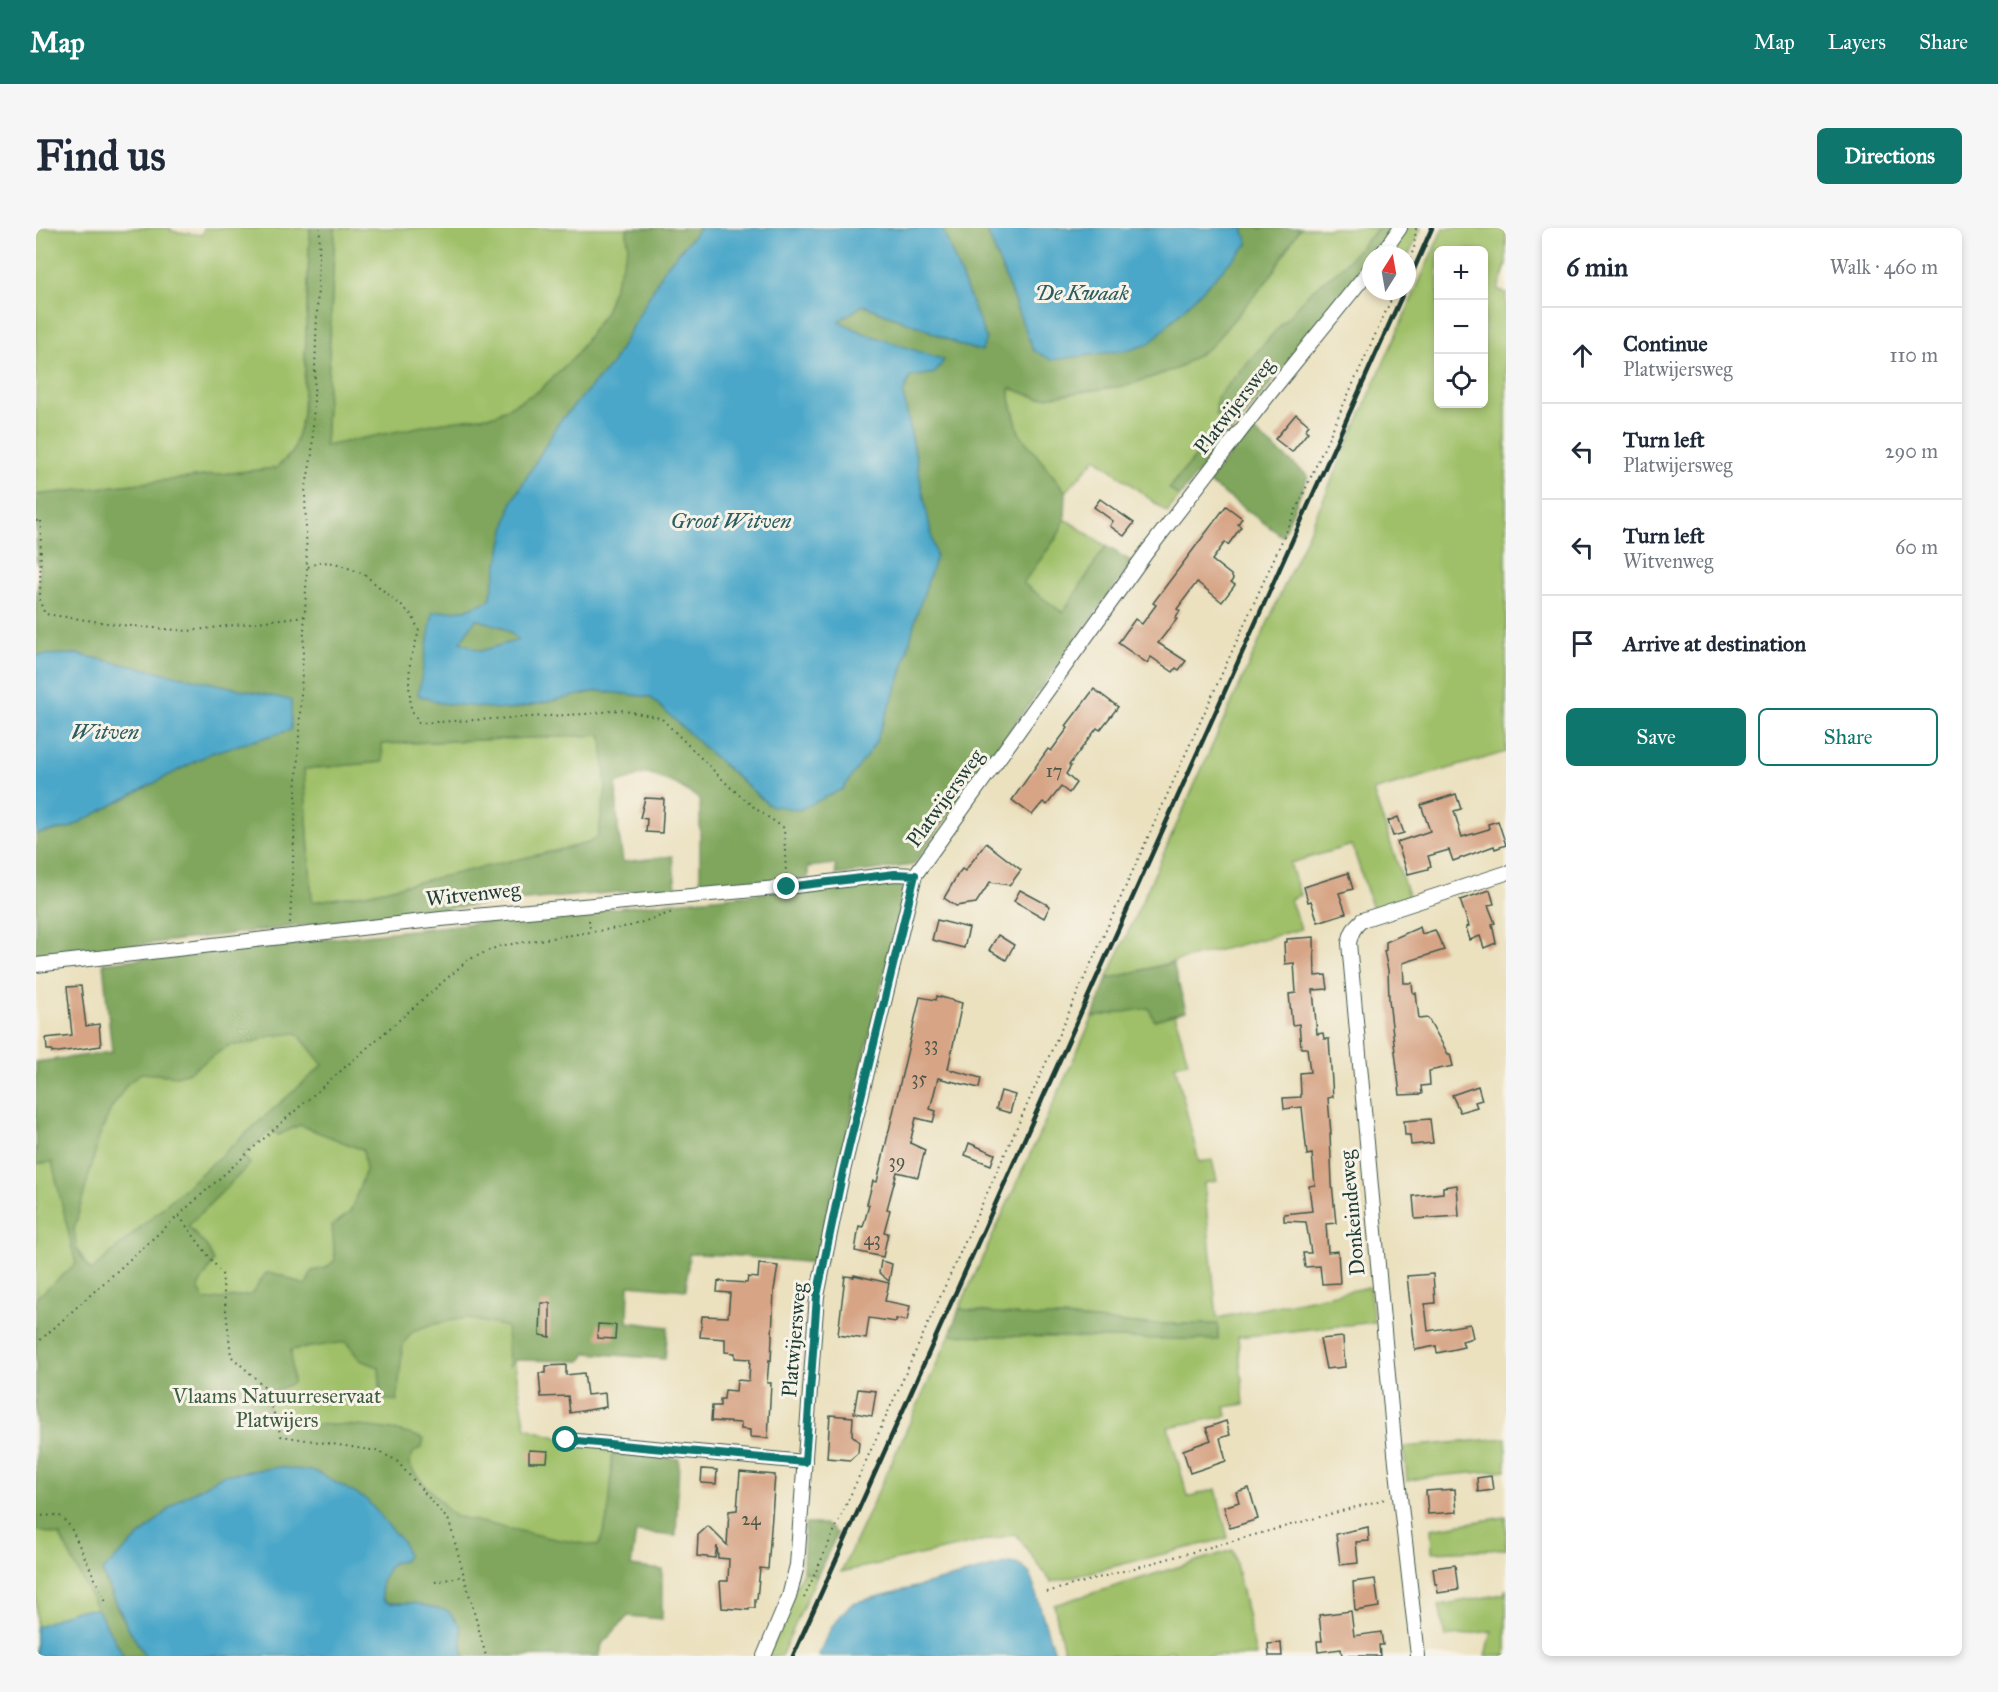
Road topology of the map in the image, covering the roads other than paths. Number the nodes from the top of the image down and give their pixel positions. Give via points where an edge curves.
1 (1400, 228) edge
2 (1387, 246) edge
3 (1362, 279) edge
4 (1506, 873) edge
5 (915, 875) junction
6 (36, 965) edge
7 (566, 1440) dead end
8 (805, 1462) junction
9 (764, 1656) edge
10 (1418, 1656) edge

1 - 2 street
3 - 5 street, Platwijersweg via 1146,553
4 - 10 street, Donkeindeweg via 1362,920 1350,934
5 - 6 street, Witvenweg via 441,918
5 - 8 street, Platwijersweg via 843,1171 817,1296
7 - 8 street
8 - 9 street, Platwijersweg via 795,1579

